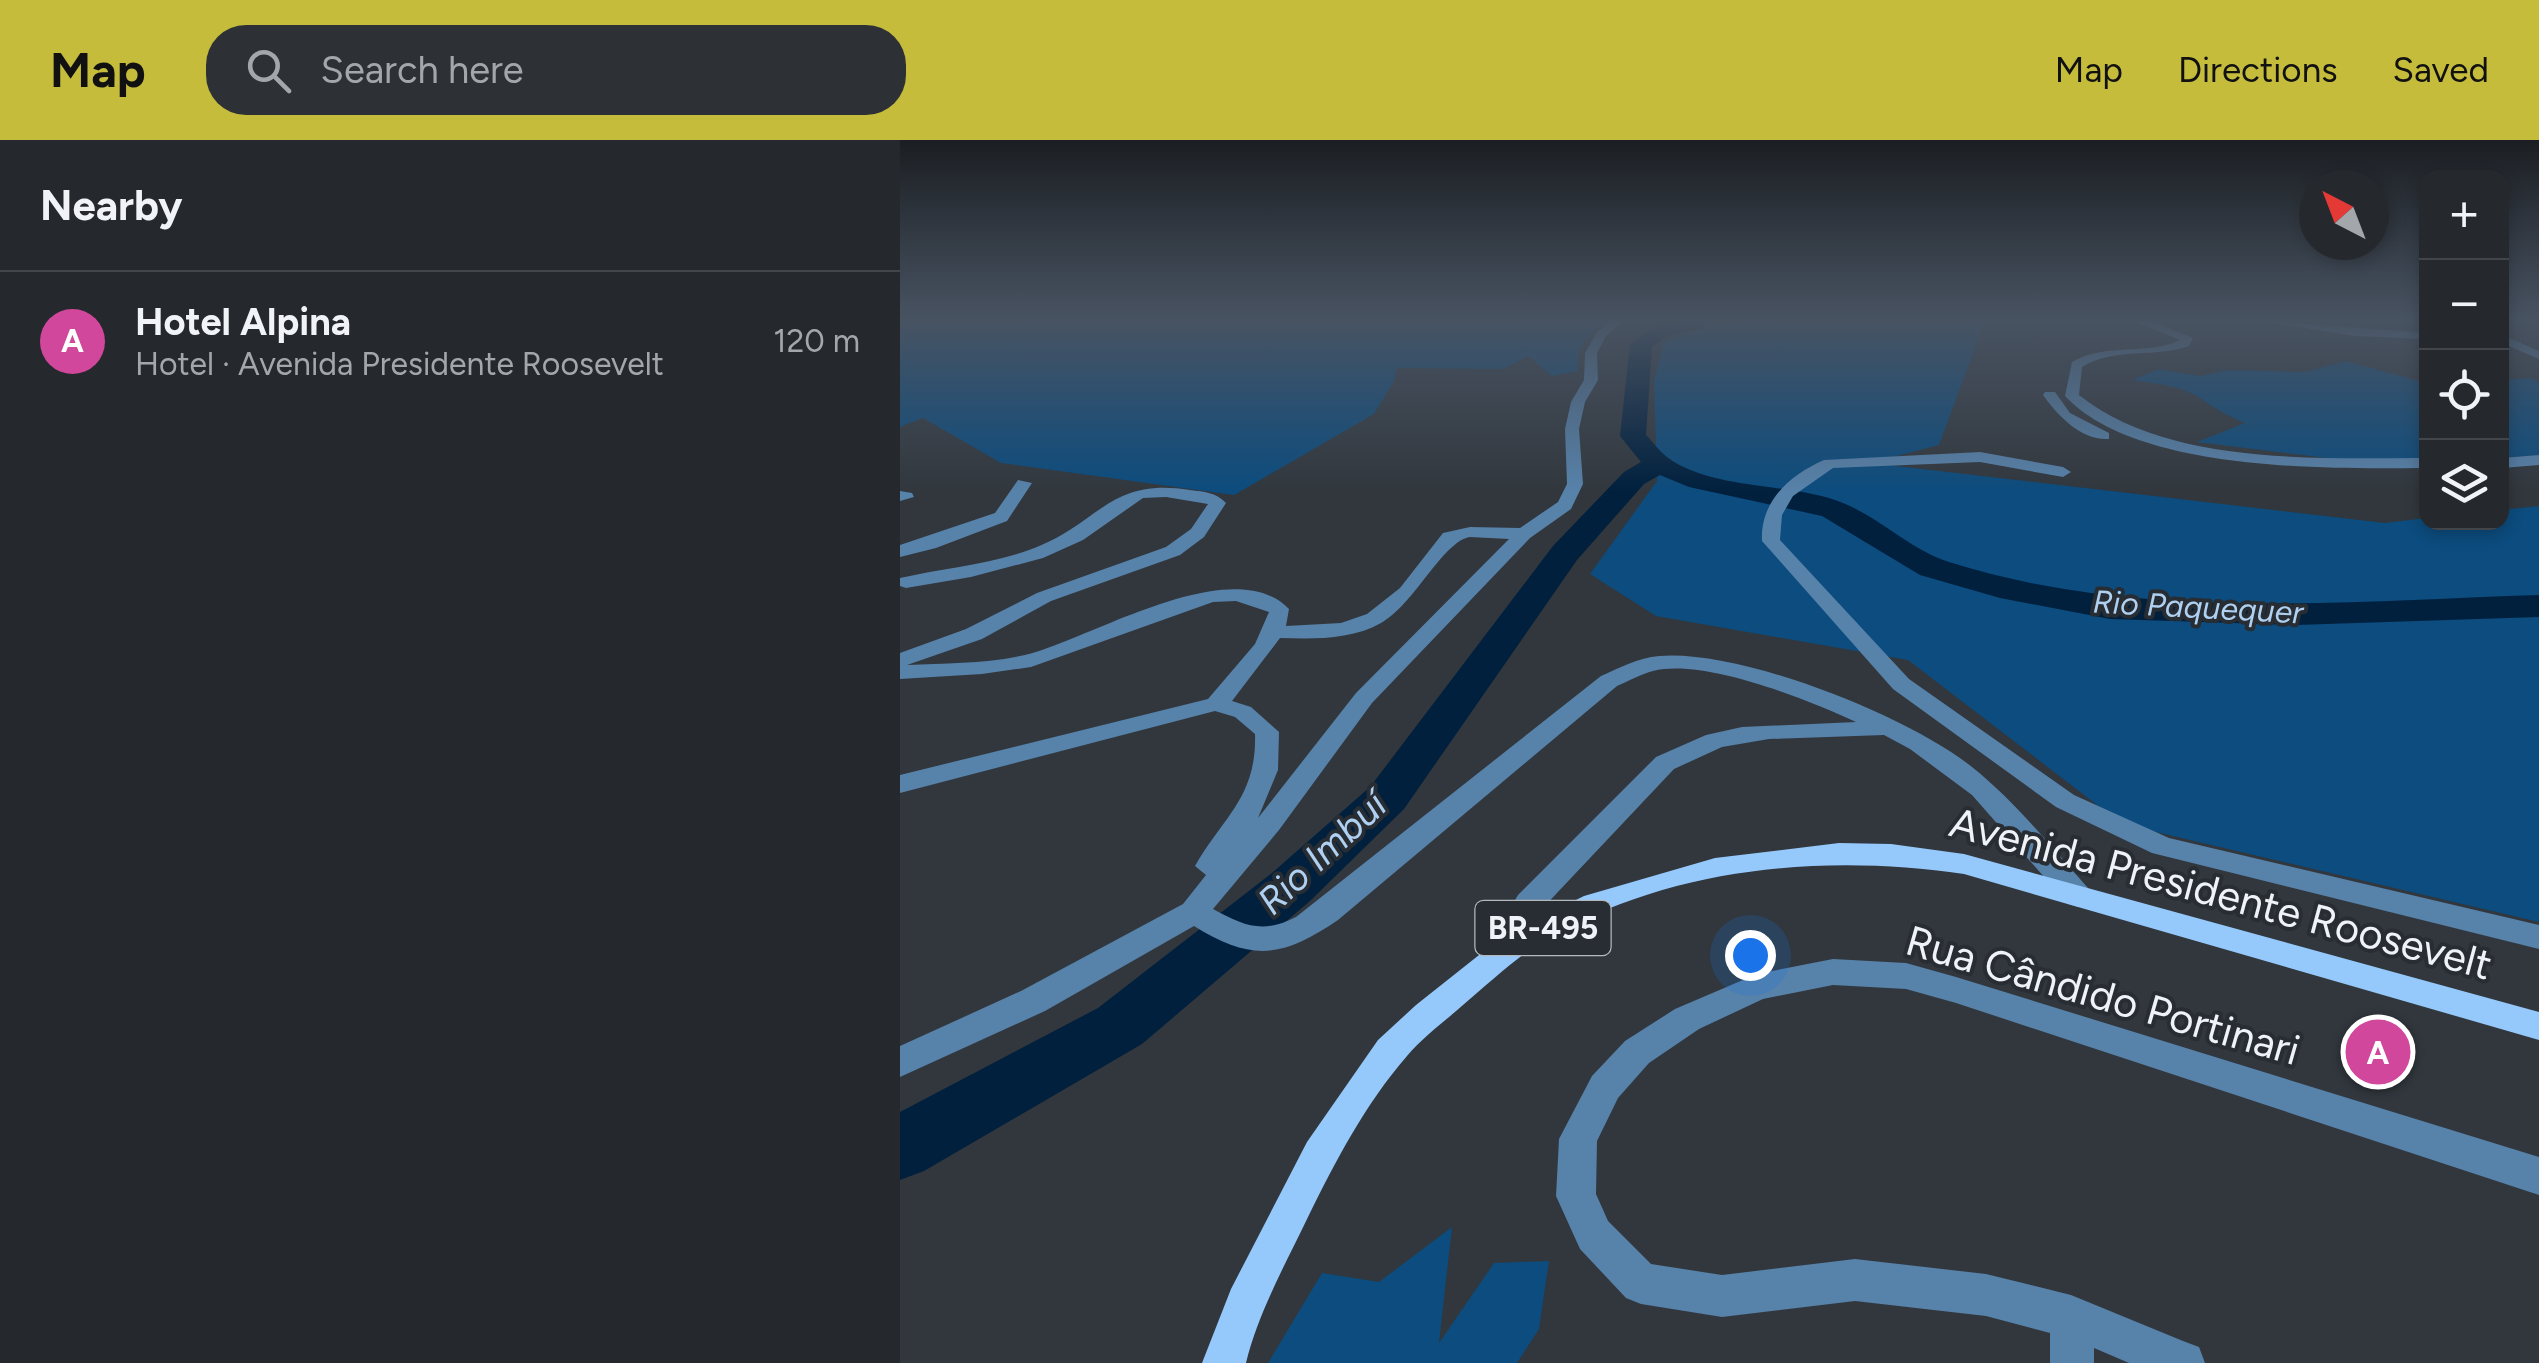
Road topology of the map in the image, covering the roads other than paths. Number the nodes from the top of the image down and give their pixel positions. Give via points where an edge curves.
1 (1591, 378) edge
2 (2073, 378) edge
3 (2080, 404) junction
4 (2143, 442) junction
5 (2539, 460) edge
6 (2509, 462) edge
7 (2419, 463) edge
8 (2063, 472) dead end
9 (1024, 483) dead end
10 (1524, 534) junction
11 (900, 551) edge
12 (906, 582) dead end
13 (1273, 632) junction
14 (900, 660) edge
15 (900, 672) edge
16 (1216, 704) junction
17 (1890, 728) junction
18 (900, 784) edge
19 (2078, 896) junction
20 (1204, 918) junction
21 (2539, 937) edge
22 (1498, 955) junction
23 (2539, 1026) edge
24 (900, 1062) edge
25 (2539, 1176) edge
26 (2071, 1317) junction
27 (1224, 1363) edge
28 (2072, 1363) edge
29 (2183, 1363) edge

1 - 10 street via 1578,402 1570,443 1572,495
2 - 3 street via 2072,396
3 - 4 street
3 - 4 street via 2054,401 2080,427
4 - 7 street via 2308,463
5 - 6 street
8 - 21 street via 1980,457 1852,460 1810,470 1793,485 1775,510 1771,541 1901,684 2065,801 2162,846
9 - 11 street via 1002,517
10 - 13 street via 1448,538 1412,587 1359,628
10 - 20 street via 1364,698
12 - 14 street via 1050,548 1125,499 1156,492 1210,498 1218,507 1198,533 1150,563 1044,598 974,634
13 - 15 street via 1281,616 1271,604 1214,596 1028,660
13 - 16 street
16 - 18 street
16 - 20 street via 1244,712 1268,732 1271,757 1258,798 1193,896
17 - 19 street via 1977,787
17 - 20 street via 1754,677 1672,662 1633,670 1609,681 1327,912 1285,938 1248,940
17 - 22 street via 1724,736 1684,751 1529,903
19 - 22 main road, Avenida Presidente Roosevelt / BR-495 via 1964,864 1882,854 1768,858 1669,879 1555,921
19 - 23 main road, Avenida Presidente Roosevelt / BR-495
20 - 24 street
22 - 27 main road, Avenida Presidente Roosevelt / BR-495 via 1392,1048 1329,1137 1284,1220
25 - 26 street, Rua Cândido Portinari via 1956,990 1906,976 1833,972 1757,986 1674,1027 1636,1052 1606,1087 1578,1139 1576,1196 1594,1235 1642,1282 1722,1296 1855,1280 1986,1296
26 - 28 street
26 - 29 street, Rua Cândido Portinari

